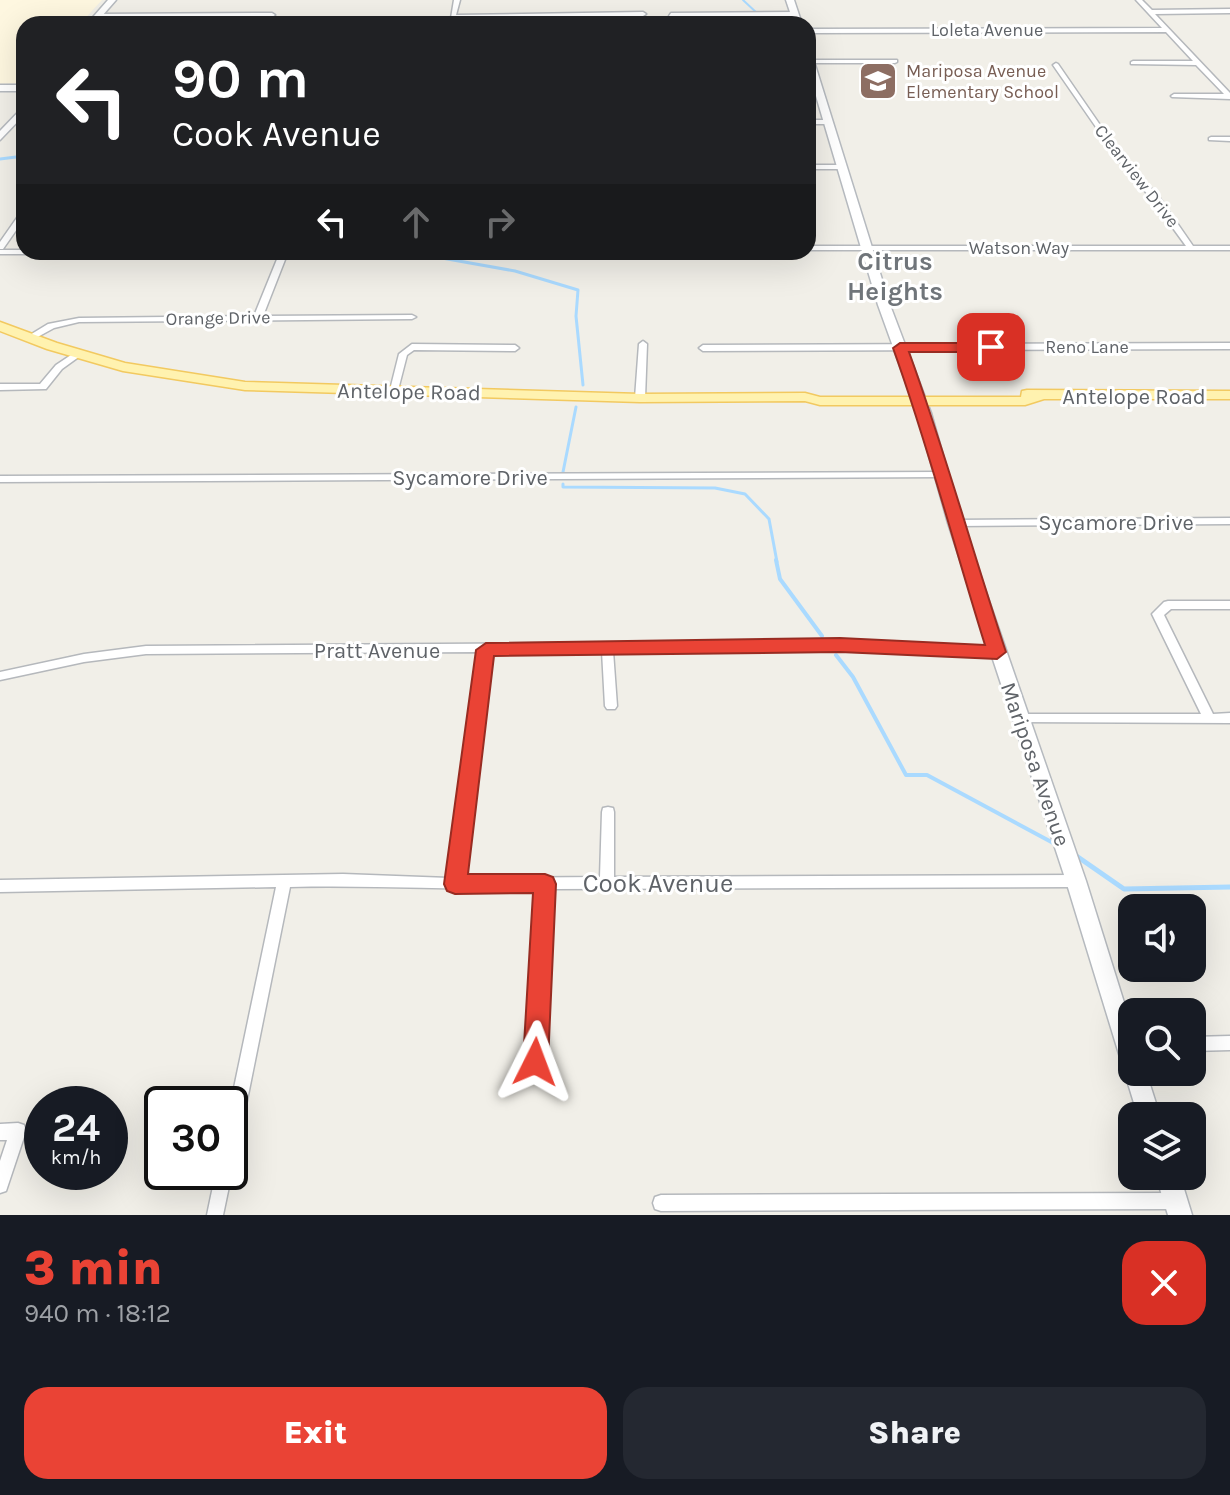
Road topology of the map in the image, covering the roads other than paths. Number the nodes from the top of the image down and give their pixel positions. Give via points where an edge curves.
1 (112, 0) edge
2 (790, 0) edge
3 (1139, 0) edge
4 (1230, 11) edge
5 (1150, 12) junction
6 (643, 14) dead end
7 (794, 14) joint
8 (272, 15) dead end
9 (587, 15) joint
10 (671, 15) dead end
11 (98, 16) joint
12 (560, 16) edge
13 (1166, 30) junction
14 (816, 31) edge
15 (816, 59) edge
16 (895, 61) dead end
17 (1133, 63) dead end
18 (1198, 63) junction
19 (1056, 65) dead end
20 (816, 81) edge
21 (1174, 96) dead end
22 (1229, 96) edge
23 (16, 105) edge
24 (16, 118) edge
25 (816, 122) edge
26 (829, 122) junction
27 (0, 124) edge
28 (0, 137) edge
29 (1211, 139) dead end
30 (1230, 139) edge
31 (816, 167) edge
32 (843, 167) junction
33 (16, 226) edge
34 (868, 247) junction
35 (816, 248) edge
36 (1191, 248) junction
37 (1230, 248) edge
38 (0, 250) edge
39 (281, 260) edge
40 (258, 317) junction
41 (412, 317) dead end
42 (0, 326) edge
43 (0, 334) edge
44 (25, 337) junction
45 (643, 344) dead end
46 (1230, 346) edge
47 (515, 348) dead end
48 (703, 348) dead end
49 (900, 348) junction
50 (77, 354) junction
51 (0, 387) edge
52 (394, 390) junction
53 (1230, 395) edge
54 (918, 397) junction
55 (640, 398) junction
56 (941, 475) junction
57 (0, 479) edge
58 (1230, 521) edge
59 (955, 523) junction
60 (1230, 605) edge
61 (607, 647) junction
62 (486, 650) junction
63 (997, 652) junction
64 (0, 676) edge
65 (611, 706) dead end
66 (1209, 718) junction
67 (1230, 718) edge
68 (1019, 719) junction
69 (608, 812) dead end
70 (1074, 875) junction
71 (284, 883) junction
72 (607, 883) junction
73 (455, 884) junction
74 (545, 884) junction
75 (0, 886) edge
76 (1118, 1012) edge
77 (1230, 1043) edge
78 (1206, 1044) edge
79 (535, 1062) dead end
80 (242, 1086) edge
81 (0, 1132) edge
82 (0, 1185) edge
83 (220, 1190) edge
84 (661, 1203) dead end
85 (1178, 1208) edge
86 (215, 1215) edge

1 - 11 street
2 - 7 street
3 - 5 street
4 - 5 street
5 - 13 street
6 - 9 street
7 - 10 street
8 - 11 street
9 - 12 street
13 - 14 street, Loleta Avenue
13 - 18 street
15 - 16 street
17 - 18 street
18 - 22 street
19 - 36 street, Clearview Drive via 1127,168
20 - 26 street, Mariposa Avenue
21 - 22 street
23 - 27 street
24 - 28 street
25 - 26 street
26 - 32 street, Mariposa Avenue
29 - 30 street
31 - 32 street
32 - 34 street, Mariposa Avenue
33 - 38 street
34 - 35 street, Watson Way
34 - 36 street, Watson Way
34 - 49 street, Mariposa Avenue
36 - 37 street, Watson Way
39 - 40 street
40 - 41 street, Orange Drive
40 - 44 street, Orange Drive via 70,321
42 - 44 main road, Antelope Road
43 - 44 main road, Antelope Road
44 - 50 main road, Antelope Road
45 - 55 street
46 - 49 street, Reno Lane
47 - 52 street via 412,347 403,354
48 - 49 street, Reno Lane
49 - 54 street, Mariposa Avenue
50 - 51 street via 43,387
50 - 52 main road, Antelope Road via 214,384
52 - 55 main road, Antelope Road
53 - 54 main road, Antelope Road via 1038,396 1025,401
54 - 55 main road, Antelope Road
54 - 56 street, Mariposa Avenue
56 - 57 street, Sycamore Drive
56 - 59 street, Mariposa Avenue
58 - 59 street, Sycamore Drive
59 - 63 street, Mariposa Avenue
60 - 66 street via 1168,605 1158,614
61 - 62 street, Pratt Avenue
61 - 63 street, Pratt Avenue via 840,645
61 - 65 street
62 - 64 street, Pratt Avenue via 134,651
62 - 73 street
63 - 68 street, Mariposa Avenue
66 - 67 street
66 - 68 street
68 - 70 street, Mariposa Avenue
69 - 72 street
70 - 72 street, Cook Avenue
70 - 76 street, Mariposa Avenue
71 - 73 street, Cook Avenue
71 - 75 street, Cook Avenue
71 - 80 street
72 - 74 street, Cook Avenue
73 - 74 street, Cook Avenue
74 - 79 street
77 - 78 street
81 - 82 street via 18,1131
83 - 86 street
84 - 85 street

